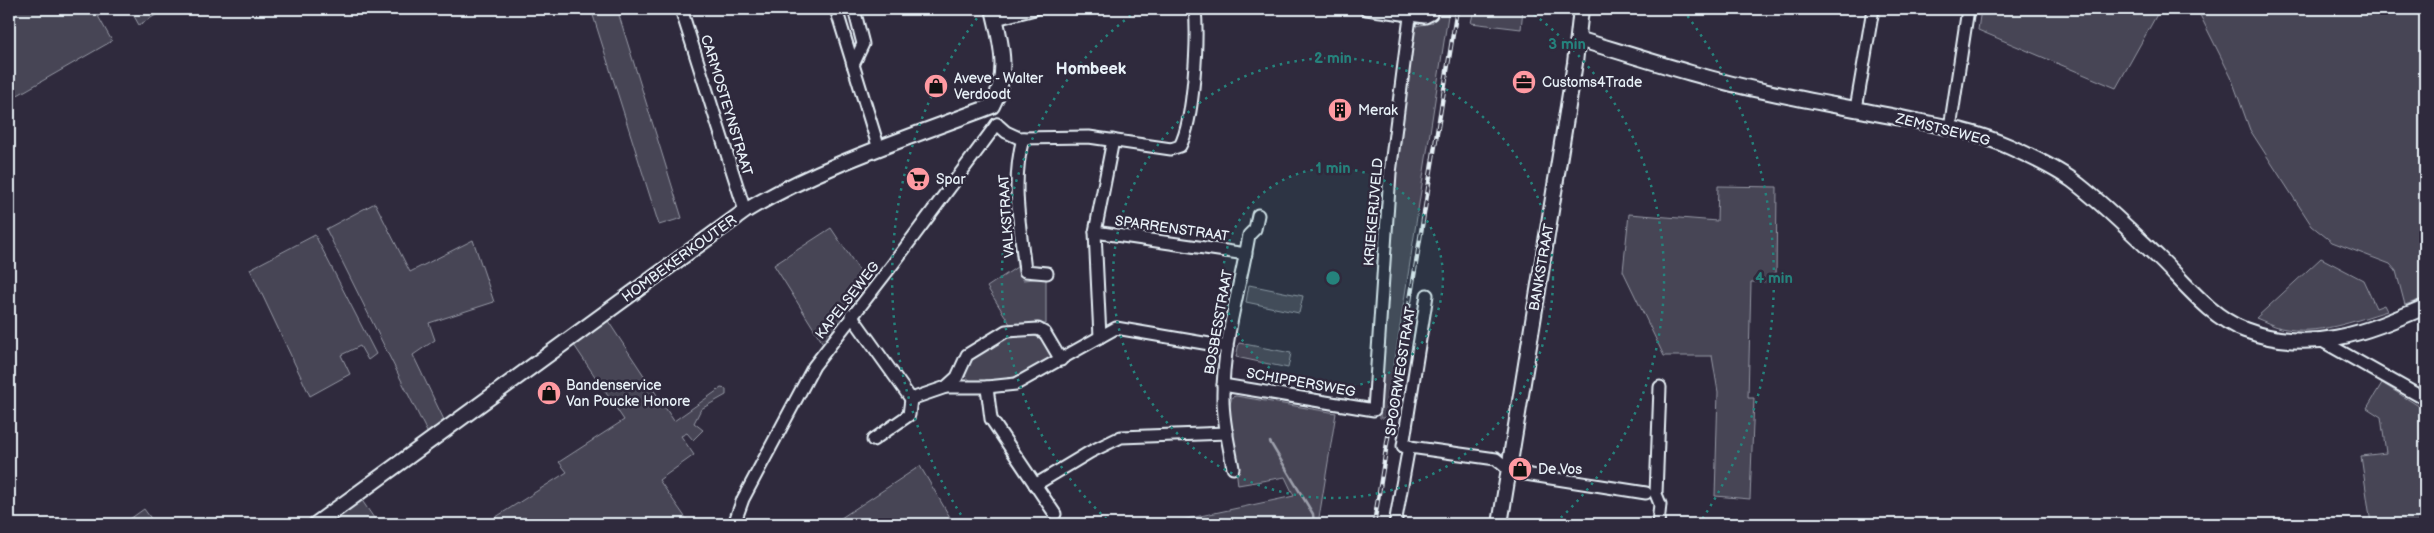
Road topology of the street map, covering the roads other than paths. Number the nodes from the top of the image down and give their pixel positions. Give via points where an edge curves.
1 (681, 9) edge
2 (836, 9) edge
3 (854, 9) edge
4 (1035, 9) edge
5 (1195, 9) edge
6 (1366, 9) edge
7 (1432, 9) edge
8 (1581, 9) edge
9 (1874, 9) edge
10 (1968, 9) edge
11 (1411, 12) edge
12 (994, 14) edge
13 (1578, 39) junction
14 (853, 65) junction
15 (992, 106) junction
16 (1856, 108) junction
17 (997, 124) junction
18 (1950, 128) junction
19 (1023, 138) junction
20 (1113, 140) junction
21 (879, 149) junction
22 (745, 211) junction
23 (1258, 215) dead end
24 (1095, 232) junction
25 (1246, 254) junction
26 (1047, 273) dead end
27 (1427, 295) dead end
28 (2425, 308) edge
29 (851, 315) junction
30 (1100, 337) junction
31 (2322, 342) junction
32 (1227, 347) junction
33 (1061, 360) junction
34 (1223, 385) junction
35 (946, 387) junction
36 (986, 387) junction
37 (1660, 387) dead end
38 (911, 398) junction
39 (2425, 399) edge
40 (1374, 410) joint
41 (1227, 433) junction
42 (873, 440) dead end
43 (1408, 446) junction
44 (1233, 468) dead end
45 (1508, 470) junction
46 (1035, 485) junction
47 (1646, 493) dead end
48 (1055, 514) dead end
49 (316, 524) edge
50 (734, 524) edge
51 (1395, 524) edge
52 (1500, 524) edge
53 (1658, 524) edge

1 - 22 street, CARMOSTEYNSTRAAT
2 - 14 street
3 - 14 street via 863,44
4 - 12 street
5 - 20 street via 1192,92 1180,146 1171,149
6 - 11 street
7 - 11 street via 1431,14 1424,17
8 - 13 street, BANKSTRAAT
9 - 16 street
10 - 18 street
11 - 40 street, KRIEKERIJVELD via 1390,173
12 - 15 street via 1004,70 1000,91
13 - 16 street, ZEMSTSEWEG via 1766,92
13 - 45 street, BANKSTRAAT
14 - 21 street
15 - 17 street
15 - 21 street, HOMBEKERKOUTER
16 - 18 street, ZEMSTSEWEG
17 - 19 street via 1006,132
17 - 29 street, KAPELSEWEG
18 - 31 street, ZEMSTSEWEG via 2008,146 2070,179 2115,217 2205,305 2231,323 2274,338
19 - 20 street
19 - 26 street, VALKSTRAAT via 1015,184 1025,271
20 - 24 street
21 - 22 street, HOMBEKERKOUTER via 828,167
22 - 49 street, HOMBEKERKOUTER
23 - 25 street, BOSBESSTRAAT via 1255,229 1249,235
24 - 25 street, SPARRENSTRAAT
24 - 30 street
25 - 32 street, BOSBESSTRAAT
27 - 43 street, SPOORWEGSTRAAT via 1403,446
28 - 31 street, ZEMSTSEWEG
29 - 38 street
29 - 50 street, KAPELSEWEG via 801,387 743,499
30 - 32 street via 1116,328
30 - 33 street
31 - 39 street
32 - 34 street, BOSBESSTRAAT
33 - 35 street via 1045,333 1038,329 1006,331 967,356 956,377
33 - 36 street via 1016,384
34 - 40 street, SCHIPPERSWEG
34 - 41 street, BOSBESSTRAAT
35 - 36 street
35 - 38 street
36 - 46 street via 990,419
37 - 53 street
38 - 42 street via 909,415
41 - 44 street, BOSBESSTRAAT
41 - 46 street via 1121,438 1090,452
43 - 45 street, SPOORWEGSTRAAT via 1496,459
43 - 51 street, SPOORWEGSTRAAT
45 - 47 street, SPOORWEGSTRAAT
45 - 52 street, BANKSTRAAT
46 - 48 street

